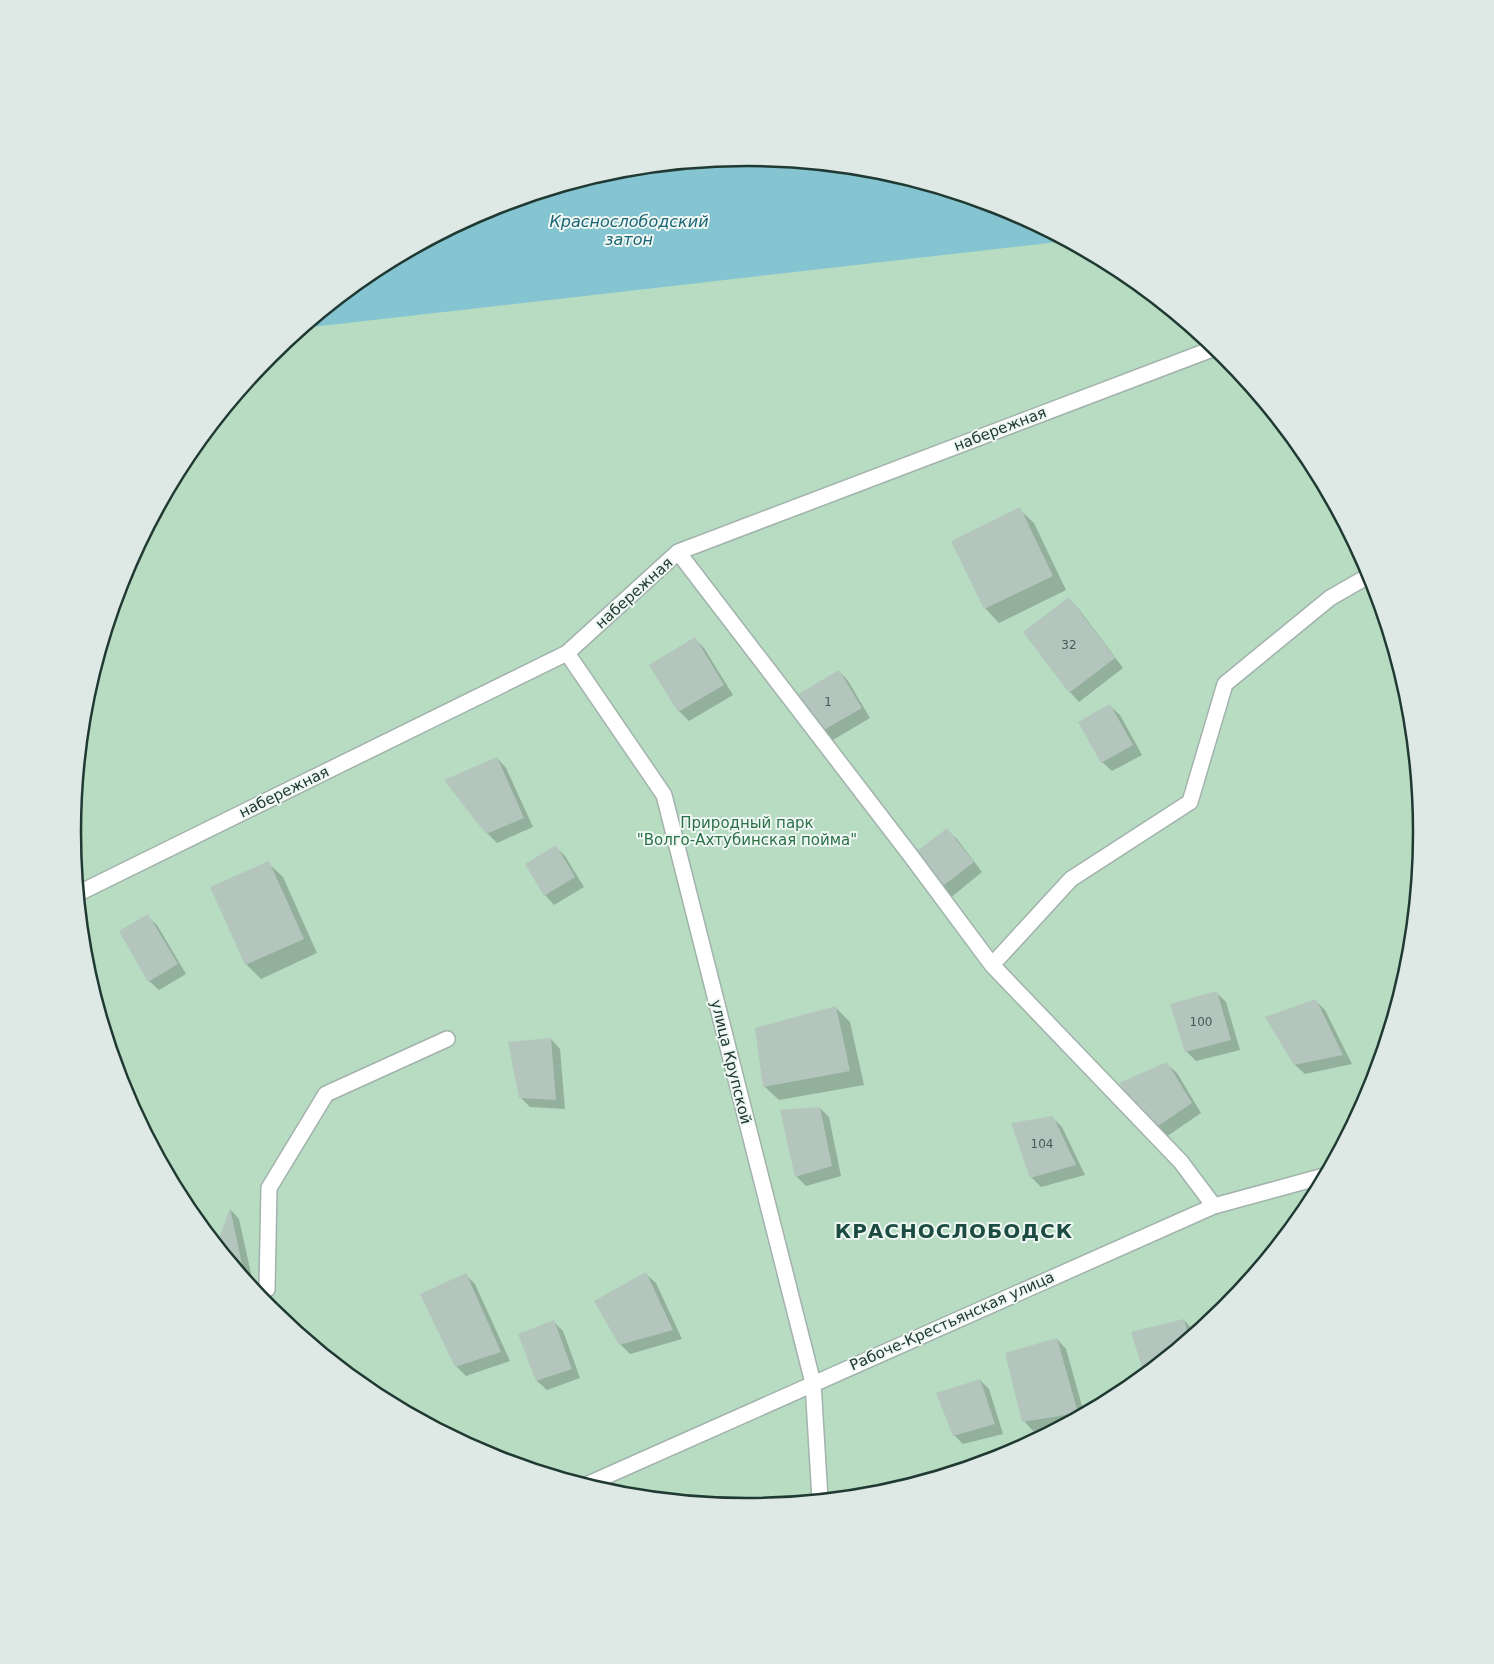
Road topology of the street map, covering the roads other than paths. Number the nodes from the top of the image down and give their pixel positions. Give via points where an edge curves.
1 (1207, 351) edge
2 (678, 552) junction
3 (1363, 578) edge
4 (567, 653) junction
5 (84, 890) edge
6 (992, 965) junction
7 (447, 1039) dead end
8 (1316, 1178) edge
9 (1214, 1206) junction
10 (264, 1291) edge
11 (813, 1383) junction
12 (597, 1480) edge
13 (820, 1493) edge

1 - 2 street, набережная
2 - 4 street, набережная
2 - 6 street
3 - 6 street via 1330,598 1225,684 1190,802 1071,878
4 - 5 street, набережная
4 - 11 street, улица Крупской via 664,795
6 - 9 street via 1181,1162
7 - 10 street via 326,1094 269,1188 267,1289
8 - 9 street, Рабоче-Крестьянская улица
9 - 11 street, Рабоче-Крестьянская улица
11 - 12 street, Рабоче-Крестьянская улица
11 - 13 street, улица Крупской

